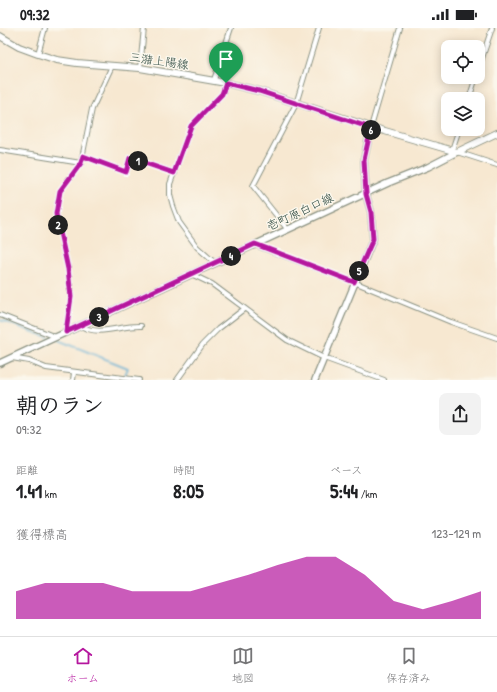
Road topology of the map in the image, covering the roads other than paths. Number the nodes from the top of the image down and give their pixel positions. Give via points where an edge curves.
1 (45, 28) edge
2 (144, 28) edge
3 (231, 28) edge
4 (319, 28) edge
5 (400, 28) edge
6 (492, 28) edge
7 (0, 36) edge
8 (485, 49) edge
9 (38, 54) junction
10 (112, 66) junction
11 (140, 68) junction
12 (214, 80) junction
13 (226, 83) junction
14 (296, 104) junction
15 (371, 128) junction
16 (497, 133) edge
17 (458, 136) edge
18 (0, 150) edge
19 (455, 151) junction
20 (83, 156) junction
21 (81, 163) junction
22 (497, 165) edge
23 (174, 173) junction
24 (366, 194) junction
25 (288, 230) junction
26 (255, 244) junction
27 (215, 263) junction
28 (191, 274) junction
29 (354, 282) junction
30 (244, 309) junction
31 (0, 315) edge
32 (81, 326) junction
33 (141, 326) dead end
34 (66, 332) junction
35 (56, 337) junction
36 (497, 338) edge
37 (12, 358) junction
38 (324, 358) junction
39 (1, 362) edge
40 (74, 372) junction
41 (73, 380) edge
42 (139, 380) edge
43 (178, 380) edge
44 (315, 380) edge
45 (384, 380) edge

1 - 9 street
2 - 11 street
3 - 12 street
4 - 14 street
5 - 15 street
6 - 8 street
7 - 9 main road, 三潴上陽線
9 - 10 main road, 三潴上陽線 via 77,63
10 - 11 main road, 三潴上陽線
10 - 20 street via 92,109
11 - 12 main road, 三潴上陽線
12 - 13 main road, 三潴上陽線
13 - 14 main road, 三潴上陽線
13 - 23 street via 222,94 191,126
14 - 15 main road, 三潴上陽線
14 - 25 street via 253,186
15 - 19 main road, 三潴上陽線
15 - 24 main road via 364,160
16 - 19 main road
17 - 19 street
18 - 21 street
19 - 22 street
19 - 24 main road, 壱町原白口線 via 428,167
20 - 21 street
20 - 23 street via 126,172 130,158
21 - 34 street via 60,191 56,214 68,269 71,297
23 - 27 street via 170,195 176,216 197,247
24 - 25 main road, 壱町原白口線
24 - 29 main road via 371,212 373,239
25 - 26 main road, 壱町原白口線
26 - 27 main road, 壱町原白口線
26 - 29 street
27 - 28 main road, 壱町原白口線
28 - 30 street via 212,284
28 - 32 main road, 壱町原白口線
29 - 36 street
29 - 38 main road
30 - 38 street via 287,340
30 - 43 street via 203,344
31 - 35 street
32 - 33 street via 88,330 112,330
32 - 34 main road, 壱町原白口線
34 - 35 main road, 壱町原白口線
35 - 37 main road, 壱町原白口線
37 - 39 main road, 壱町原白口線
37 - 40 street via 46,368
38 - 44 main road
38 - 45 street
40 - 41 street
40 - 42 street

